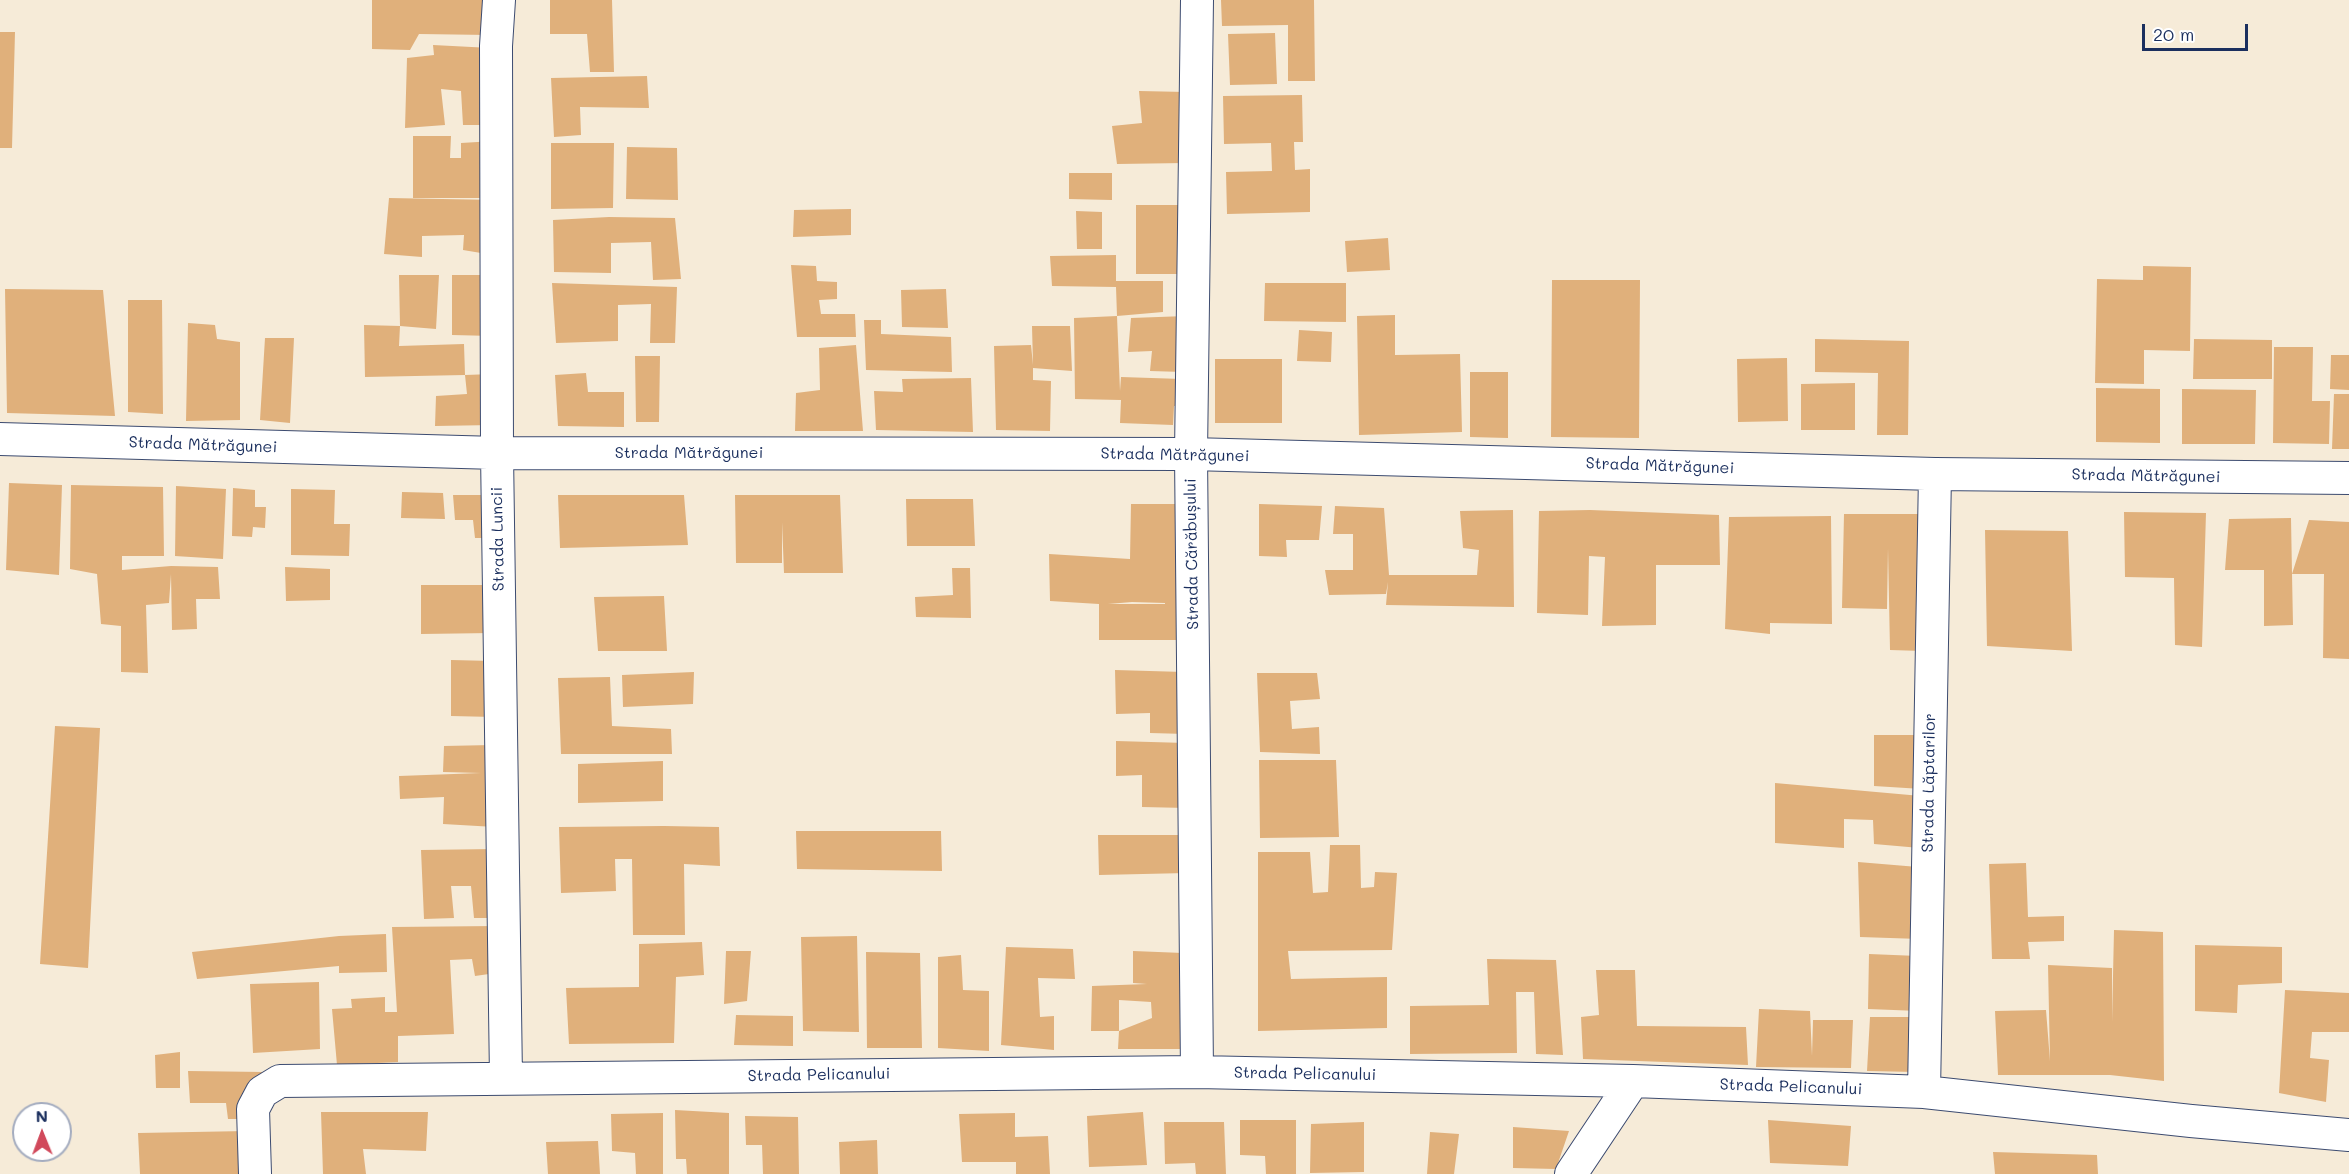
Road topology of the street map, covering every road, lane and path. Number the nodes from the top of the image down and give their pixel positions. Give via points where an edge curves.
1 (499, 0) edge
2 (1197, 0) edge
3 (0, 439) edge
4 (497, 453) junction
5 (1191, 454) junction
6 (1935, 474) junction
7 (2349, 478) edge
8 (1197, 1072) junction
9 (506, 1078) junction
10 (1633, 1081) junction
11 (1924, 1092) junction
12 (2349, 1135) edge
13 (255, 1174) edge
14 (1570, 1174) edge

1 - 4 street, Strada Luncii
2 - 5 street, Strada Cărăbușului
3 - 4 street, Strada Mătrăgunei
4 - 5 street, Strada Mătrăgunei
4 - 9 street, Strada Luncii
5 - 6 street, Strada Mătrăgunei
5 - 8 street, Strada Cărăbușului
6 - 7 street, Strada Mătrăgunei
6 - 11 street, Strada Lăptarilor
8 - 9 street, Strada Pelicanului
8 - 10 street, Strada Pelicanului
9 - 13 street, Strada Pelicanului via 280,1081 261,1092 254,1109
10 - 11 street, Strada Pelicanului
10 - 14 street
11 - 12 street, Strada Pelicanului

